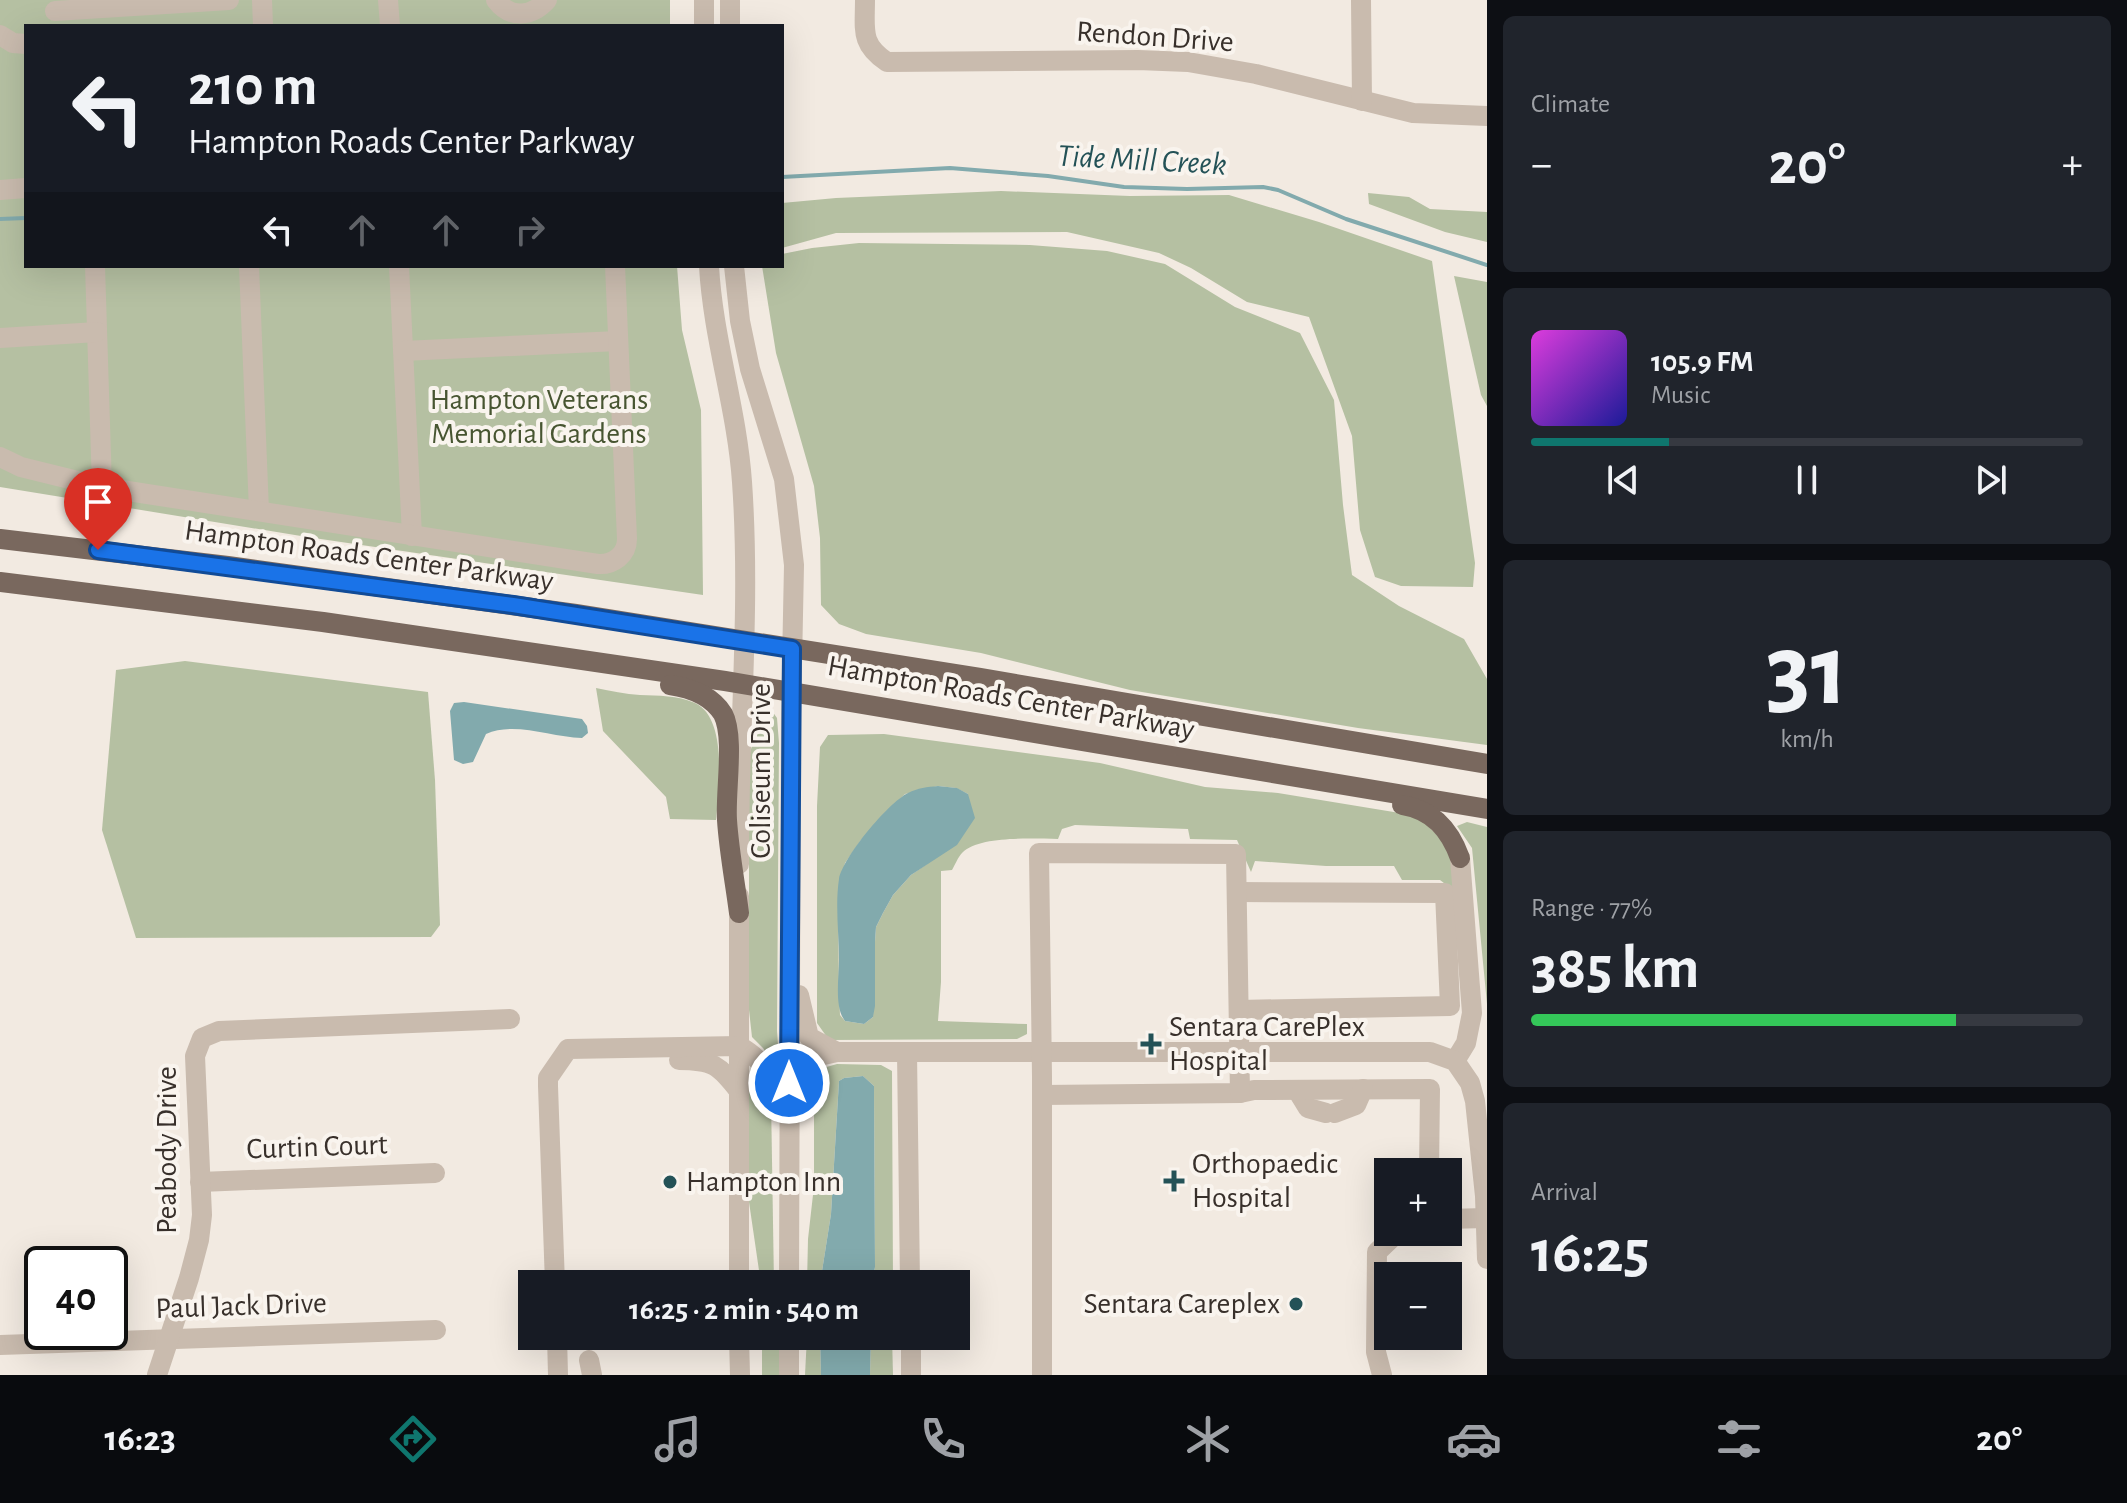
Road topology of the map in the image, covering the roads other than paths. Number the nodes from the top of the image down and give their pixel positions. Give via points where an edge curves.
1 (229, 0) edge
2 (262, 0) edge
3 (388, 0) edge
4 (496, 0) edge
5 (547, 0) edge
6 (704, 0) edge
7 (730, 0) edge
8 (865, 0) edge
9 (1361, 0) edge
10 (53, 12) edge
11 (263, 24) edge
12 (390, 24) edge
13 (704, 24) edge
14 (730, 24) edge
15 (0, 35) edge
16 (24, 44) edge
17 (1362, 101) junction
18 (1487, 116) edge
19 (24, 188) edge
20 (0, 190) edge
21 (95, 268) edge
22 (249, 268) edge
23 (399, 268) edge
24 (615, 268) edge
25 (709, 268) edge
26 (734, 268) edge
27 (97, 332) junction
28 (0, 338) edge
29 (618, 341) junction
30 (403, 351) junction
31 (0, 457) edge
32 (102, 487) junction
33 (259, 511) junction
34 (412, 536) junction
35 (5, 539) edge
36 (5, 583) edge
37 (451, 640) junction
38 (744, 641) junction
39 (792, 649) junction
40 (743, 685) junction
41 (791, 692) junction
42 (1180, 757) junction
43 (1487, 764) edge
44 (1487, 809) edge
45 (1460, 858) joint
46 (1237, 892) junction
47 (739, 913) junction
48 (790, 928) junction
49 (1239, 1010) junction
50 (510, 1019) dead end
51 (739, 1046) junction
52 (837, 1052) junction
53 (907, 1052) junction
54 (1042, 1052) junction
55 (1240, 1052) junction
56 (1430, 1052) junction
57 (1455, 1061) junction
58 (560, 1062) junction
59 (1363, 1089) junction
60 (1430, 1089) junction
61 (1297, 1090) junction
62 (739, 1091) junction
63 (1240, 1093) junction
64 (1042, 1095) junction
65 (1429, 1158) edge
66 (435, 1173) dead end
67 (200, 1182) junction
68 (1486, 1196) edge
69 (789, 1208) junction
70 (1485, 1218) edge
71 (1462, 1219) edge
72 (1383, 1246) edge
73 (1487, 1259) edge
74 (555, 1270) edge
75 (739, 1270) edge
76 (782, 1270) edge
77 (789, 1270) edge
78 (910, 1270) edge
79 (436, 1330) dead end
80 (169, 1338) junction
81 (0, 1345) edge
82 (557, 1350) edge
83 (739, 1350) edge
84 (789, 1350) edge
85 (911, 1350) edge
86 (157, 1375) edge
87 (558, 1375) edge
88 (740, 1375) edge
89 (789, 1375) edge
90 (911, 1375) edge
91 (1042, 1375) edge
92 (1382, 1375) edge

1 - 10 street
2 - 11 street
3 - 12 street
4 - 5 street via 519,14 539,9
6 - 13 street
7 - 14 street
8 - 17 street, Rendon Drive via 867,44 887,62 1188,62
9 - 17 street
15 - 16 street
17 - 18 street, Rendon Drive via 1413,113
19 - 20 street
21 - 27 street
22 - 33 street
23 - 30 street
24 - 29 street
25 - 38 street, Coliseum Drive via 739,455
26 - 39 street, Coliseum Drive via 744,343 780,460 788,506 794,565
27 - 28 street
27 - 32 street
29 - 30 street
29 - 34 street via 627,539 623,554 598,564
30 - 34 street
31 - 32 street
32 - 33 street
33 - 34 street
35 - 38 main road, Hampton Roads Center Parkway via 358,583
36 - 37 main road, Hampton Roads Center Parkway
37 - 40 main road, Hampton Roads Center Parkway
37 - 47 main road via 689,689 714,702 728,731 727,819
38 - 39 main road, Hampton Roads Center Parkway
38 - 40 street, Coliseum Drive
39 - 41 street, Coliseum Drive
39 - 43 main road, Hampton Roads Center Parkway
40 - 41 main road, Hampton Roads Center Parkway
40 - 47 street, Coliseum Drive
41 - 42 main road, Hampton Roads Center Parkway
41 - 48 street, Coliseum Drive
42 - 44 main road, Hampton Roads Center Parkway
42 - 45 main road via 1240,778 1411,806 1445,827
45 - 57 street via 1472,1013 1466,1043
46 - 49 street
46 - 49 street via 1445,893 1450,1006
46 - 54 street via 1236,854 1039,853
47 - 51 street, Coliseum Drive
48 - 52 street via 809,1037
48 - 69 street, Coliseum Drive
49 - 55 street
50 - 67 street, Peabody Drive via 219,1031 202,1038 195,1056
51 - 58 street via 577,1048 568,1049
51 - 62 street, Coliseum Drive
51 - 76 street via 763,1066 777,1093
52 - 53 street
52 - 69 street via 805,1066
53 - 54 street
53 - 78 street
54 - 55 street
54 - 64 street
55 - 56 street
55 - 63 street
56 - 57 street
56 - 60 street
57 - 68 street via 1475,1101
58 - 62 street via 700,1060 724,1071
58 - 74 street via 548,1078
59 - 60 street
59 - 61 street
59 - 61 street via 1356,1105 1331,1113 1308,1108
60 - 65 street
61 - 63 street
62 - 75 street, Coliseum Drive
63 - 64 street
64 - 91 street
66 - 67 street, Curtin Court
67 - 80 street, Peabody Drive via 199,1240
68 - 70 street
69 - 77 street, Coliseum Drive
70 - 71 street
70 - 73 street
72 - 92 street via 1377,1252 1376,1352
79 - 80 street, Paul Jack Drive
80 - 81 street, Paul Jack Drive
80 - 86 street, Peabody Drive
82 - 87 street
83 - 88 street
84 - 89 street
85 - 90 street

